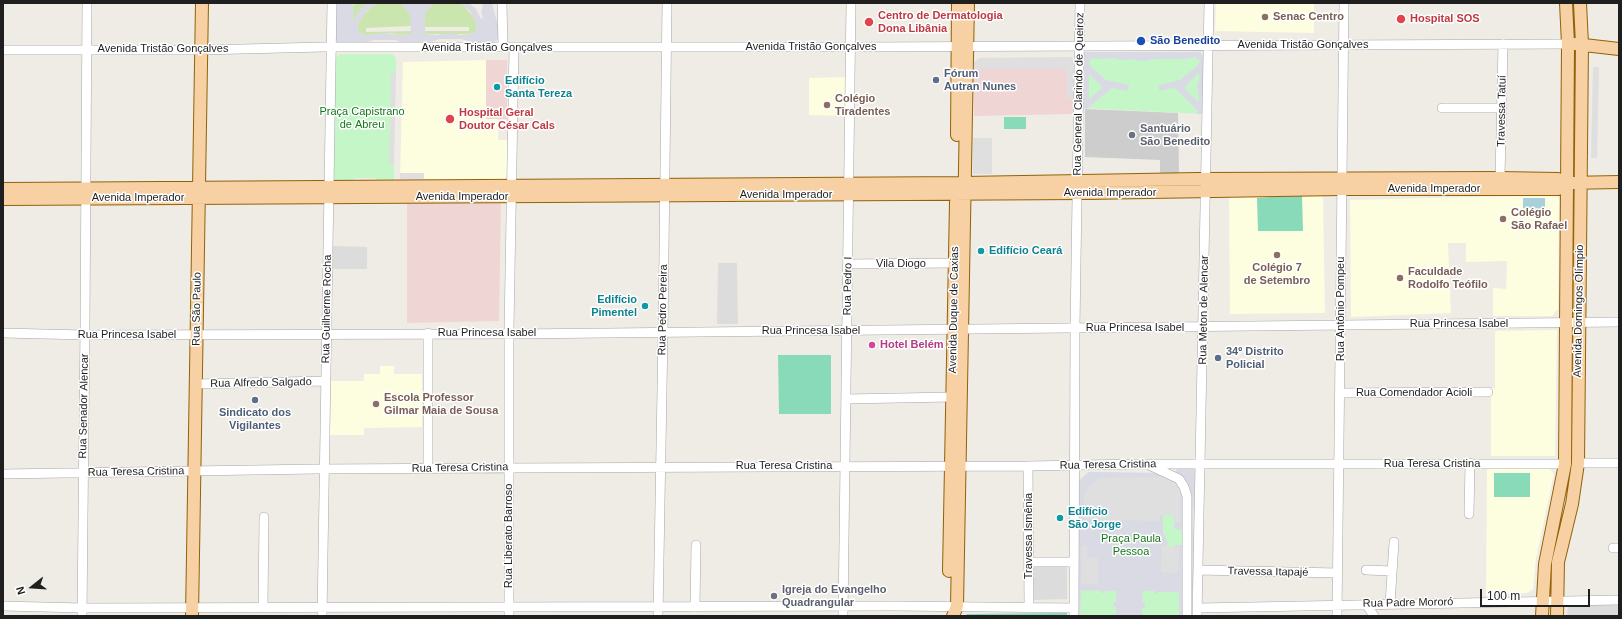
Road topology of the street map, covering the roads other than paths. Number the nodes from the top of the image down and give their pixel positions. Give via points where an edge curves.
1 (87, 3) edge
2 (202, 3) edge
3 (332, 3) edge
4 (502, 3) edge
5 (667, 3) edge
6 (851, 3) edge
7 (958, 3) edge
8 (968, 3) edge
9 (1080, 3) edge
10 (1209, 3) edge
11 (1344, 3) edge
12 (1566, 3) edge
13 (1580, 3) edge
14 (1502, 44) junction
15 (1568, 44) junction
16 (1582, 44) junction
17 (1344, 45) junction
18 (963, 46) junction
19 (1080, 46) junction
20 (1208, 46) junction
21 (332, 47) junction
22 (502, 47) junction
23 (514, 47) junction
24 (666, 47) junction
25 (850, 47) junction
26 (1619, 49) edge
27 (3, 50) edge
28 (86, 50) junction
29 (201, 50) junction
30 (1442, 108) dead end
31 (1502, 108) junction
32 (1500, 178) junction
33 (1206, 179) junction
34 (1078, 181) junction
35 (1581, 182) junction
36 (1619, 182) edge
37 (1567, 183) junction
38 (1342, 184) junction
39 (960, 188) junction
40 (3, 189) edge
41 (849, 189) junction
42 (665, 190) junction
43 (329, 192) junction
44 (512, 192) junction
45 (1206, 192) junction
46 (86, 193) junction
47 (199, 193) junction
48 (1078, 193) junction
49 (3, 199) edge
50 (954, 263) junction
51 (848, 264) junction
52 (1566, 322) junction
53 (1579, 322) junction
54 (1619, 322) edge
55 (1340, 325) junction
56 (1204, 327) junction
57 (1076, 328) junction
58 (958, 330) junction
59 (847, 331) junction
60 (3, 333) edge
61 (428, 333) junction
62 (663, 333) junction
63 (509, 334) junction
64 (85, 335) junction
65 (197, 335) junction
66 (327, 335) junction
67 (326, 381) junction
68 (196, 384) junction
69 (1488, 392) dead end
70 (1341, 393) junction
71 (952, 397) junction
72 (846, 399) junction
73 (1578, 463) junction
74 (1619, 463) edge
75 (1143, 464) junction
76 (1201, 464) junction
77 (1339, 464) junction
78 (1470, 464) junction
79 (1565, 464) junction
80 (1074, 465) junction
81 (845, 466) junction
82 (956, 466) junction
83 (1028, 466) junction
84 (660, 467) junction
85 (428, 468) junction
86 (510, 468) junction
87 (324, 469) junction
88 (195, 471) junction
89 (3, 474) edge
90 (83, 474) junction
91 (1469, 514) dead end
92 (264, 517) dead end
93 (1394, 542) dead end
94 (696, 545) dead end
95 (1029, 562) junction
96 (1074, 562) junction
97 (1198, 570) junction
98 (1366, 570) dead end
99 (1392, 571) junction
100 (1338, 573) junction
101 (1557, 600) junction
102 (1619, 600) edge
103 (1543, 601) junction
104 (1366, 604) junction
105 (1390, 604) junction
106 (1338, 605) junction
107 (3, 606) edge
108 (20, 606) junction
109 (263, 607) junction
110 (695, 607) junction
111 (1029, 607) junction
112 (843, 611) edge
113 (953, 611) edge
114 (82, 612) edge
115 (192, 612) edge
116 (322, 612) edge
117 (509, 612) edge
118 (658, 612) edge
119 (1074, 612) edge
120 (1198, 612) edge
121 (19, 616) edge
122 (1187, 616) edge
123 (1337, 616) edge
124 (1374, 616) edge
125 (1542, 616) edge
126 (1557, 616) edge

1 - 28 street, Rua Senador Alencar
2 - 29 main road, Rua São Paulo
3 - 21 street, Rua Guilherme Rocha
4 - 22 street
5 - 24 street, Rua Pedro Pereira
6 - 25 street, Rua Pedro I
7 - 18 main road, Avenida Duque de Caxias
8 - 18 main road, Avenida Duque de Caxias
9 - 19 street, Rua General Clarindo de Queiroz
10 - 20 street, Rua Meton de Alencar
11 - 17 street, Rua Antônio Pompeu
12 - 15 main road, Avenida Domingos Olímpio
13 - 16 main road, Avenida Domingos Olímpio
14 - 15 street, Avenida Tristão Gonçalves
14 - 17 street, Avenida Tristão Gonçalves
14 - 31 street, Travessa Tatuí
15 - 16 main road, Avenida Tristão Gonçalves
15 - 37 main road, Avenida Domingos Olímpio
16 - 26 main road, Avenida Tristão Gonçalves
16 - 35 main road, Avenida Domingos Olímpio
17 - 20 street, Avenida Tristão Gonçalves
17 - 38 street, Rua Antônio Pompeu
18 - 19 street, Avenida Tristão Gonçalves
18 - 25 street, Avenida Tristão Gonçalves
18 - 39 main road, Avenida Duque de Caxias
19 - 20 street, Avenida Tristão Gonçalves
19 - 34 street, Rua General Clarindo de Queiroz
20 - 33 street, Rua Meton de Alencar
21 - 22 street, Avenida Tristão Gonçalves
21 - 29 street, Avenida Tristão Gonçalves
21 - 43 street, Rua Guilherme Rocha
22 - 23 street, Avenida Tristão Gonçalves
23 - 24 street, Avenida Tristão Gonçalves
23 - 44 street, Rua Liberato Barroso
24 - 25 street, Avenida Tristão Gonçalves
24 - 42 street, Rua Pedro Pereira
25 - 41 street, Rua Pedro I
27 - 28 street, Avenida Tristão Gonçalves
28 - 29 street, Avenida Tristão Gonçalves
28 - 46 street, Rua Senador Alencar
29 - 47 main road, Rua São Paulo
30 - 31 street
31 - 32 street, Travessa Tatuí
32 - 37 main road, Avenida Imperador via 1558,179
32 - 38 main road, Avenida Imperador
33 - 34 main road, Avenida Imperador
33 - 38 main road, Avenida Imperador
33 - 45 street, Rua Meton de Alencar
34 - 39 main road, Avenida Imperador
34 - 48 street, Rua General Clarindo de Queiroz
35 - 36 main road, Avenida Imperador
35 - 37 main road, Avenida Imperador
35 - 53 main road, Avenida Domingos Olímpio
37 - 38 main road, Avenida Imperador via 1558,189
37 - 52 main road, Avenida Domingos Olímpio
38 - 45 main road, Avenida Imperador
38 - 55 street, Rua Antônio Pompeu
39 - 41 main road, Avenida Imperador
39 - 48 main road, Avenida Imperador
39 - 50 main road, Avenida Duque de Caxias
39 - 58 main road, Avenida Duque de Caxias
40 - 46 main road, Avenida Imperador
41 - 42 main road, Avenida Imperador
41 - 51 street, Rua Pedro I
42 - 44 main road, Avenida Imperador via 560,185
42 - 62 street, Rua Pedro Pereira
43 - 44 main road, Avenida Imperador
43 - 47 main road, Avenida Imperador
43 - 66 street, Rua Guilherme Rocha
44 - 63 street, Rua Liberato Barroso
45 - 48 main road, Avenida Imperador
45 - 56 street, Rua Meton de Alencar
46 - 47 main road, Avenida Imperador
46 - 49 main road, Avenida Imperador
46 - 64 street, Rua Senador Alencar
47 - 65 main road, Rua São Paulo
48 - 57 street, Rua General Clarindo de Queiroz
50 - 51 street, Vila Diogo
50 - 58 main road, Avenida Duque de Caxias
51 - 59 street, Rua Pedro I
52 - 53 street, Rua Princesa Isabel
52 - 55 street, Rua Princesa Isabel
52 - 79 main road, Avenida Domingos Olímpio
53 - 54 street, Rua Princesa Isabel
53 - 73 main road, Avenida Domingos Olímpio
55 - 56 street, Rua Princesa Isabel
55 - 70 street, Rua Antônio Pompeu
56 - 57 street, Rua Princesa Isabel
56 - 76 street, Rua Meton de Alencar
57 - 58 street, Rua Princesa Isabel
57 - 80 street, Rua General Clarindo de Queiroz
58 - 59 street, Rua Princesa Isabel
58 - 71 main road, Avenida Duque de Caxias
58 - 82 main road, Avenida Duque de Caxias
59 - 62 street, Rua Princesa Isabel
59 - 72 street, Rua Pedro I
60 - 64 street, Rua Princesa Isabel
61 - 63 street, Rua Princesa Isabel
61 - 66 street, Rua Princesa Isabel
61 - 85 street
62 - 63 street, Rua Princesa Isabel
62 - 84 street, Rua Pedro Pereira
63 - 86 street, Rua Liberato Barroso
64 - 65 street, Rua Princesa Isabel
64 - 90 street, Rua Senador Alencar
65 - 66 street, Rua Princesa Isabel
65 - 68 main road, Rua São Paulo
66 - 67 street, Rua Guilherme Rocha
67 - 68 street, Rua Alfredo Salgado
67 - 87 street, Rua Guilherme Rocha
68 - 88 main road, Rua São Paulo
69 - 70 street, Rua Comendador Acioli
70 - 77 street, Rua Antônio Pompeu
71 - 72 street
71 - 82 main road, Avenida Duque de Caxias
72 - 81 street, Rua Pedro I
73 - 74 street
73 - 101 main road, Avenida Domingos Olímpio via 1572,504 1558,562
75 - 76 street, Rua Teresa Cristina
75 - 80 street, Rua Teresa Cristina
75 - 122 street via 1179,478 1187,496
76 - 77 street, Rua Teresa Cristina
76 - 97 street, Rua Meton de Alencar
77 - 78 street, Rua Teresa Cristina
77 - 100 street, Rua Antônio Pompeu
78 - 79 street, Rua Teresa Cristina
78 - 91 street
79 - 103 main road, Avenida Domingos Olímpio via 1545,564
80 - 83 street, Rua Teresa Cristina
80 - 96 street, Rua General Clarindo de Queiroz
81 - 82 street, Rua Teresa Cristina
81 - 84 street, Rua Teresa Cristina
81 - 112 street, Rua Pedro I
82 - 83 street, Rua Teresa Cristina
82 - 113 main road, Avenida Duque de Caxias
83 - 95 street, Travessa Ismênia
84 - 86 street, Rua Teresa Cristina
84 - 118 street, Rua Pedro Pereira
85 - 86 street, Rua Teresa Cristina
85 - 87 street, Rua Teresa Cristina
86 - 117 street, Rua Liberato Barroso
87 - 88 street, Rua Teresa Cristina
87 - 116 street, Rua Guilherme Rocha
88 - 90 street, Rua Teresa Cristina
88 - 115 main road, Rua São Paulo
89 - 90 street, Rua Teresa Cristina
90 - 114 street, Rua Senador Alencar
92 - 109 street
93 - 99 street
94 - 110 street
95 - 96 street
95 - 111 street, Travessa Ismênia
96 - 119 street, Rua General Clarindo de Queiroz
97 - 100 street, Travessa Itapajé
97 - 120 street, Rua Meton de Alencar
98 - 99 street
99 - 105 street
100 - 106 street, Rua Antônio Pompeu
101 - 102 street, Rua Padre Mororó
101 - 103 street, Rua Padre Mororó
101 - 126 main road, Avenida Domingos Olímpio
103 - 105 street, Rua Padre Mororó
103 - 125 main road, Avenida Domingos Olímpio
104 - 105 street, Rua Padre Mororó
104 - 106 street, Rua Padre Mororó
104 - 124 street
106 - 120 street, Rua Padre Mororó
106 - 123 street, Rua Antônio Pompeu
107 - 108 street
108 - 114 street
108 - 121 street
109 - 115 street
109 - 116 street
110 - 112 street
110 - 118 street
111 - 113 street
111 - 119 street
112 - 113 street
114 - 115 street
116 - 117 street
117 - 118 street

